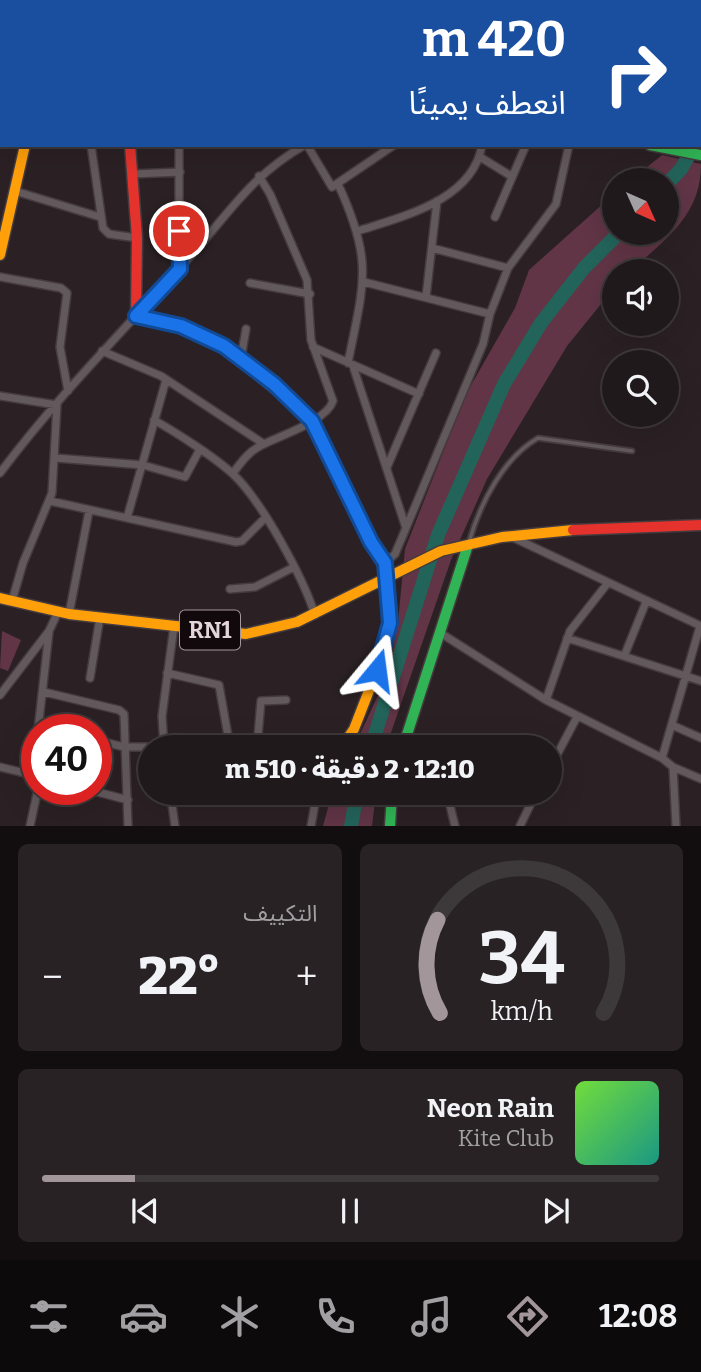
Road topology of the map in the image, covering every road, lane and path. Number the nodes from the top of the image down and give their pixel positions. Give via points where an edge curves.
1 (25, 147) edge
2 (91, 147) edge
3 (130, 147) edge
4 (179, 147) edge
5 (303, 147) edge
6 (307, 147) edge
7 (391, 147) edge
8 (482, 147) edge
9 (525, 147) edge
10 (569, 147) edge
11 (660, 147) edge
12 (701, 155) edge
13 (480, 157) junction
14 (180, 172) junction
15 (133, 174) junction
16 (258, 176) junction
17 (511, 176) junction
18 (338, 184) junction
19 (15, 191) junction
20 (437, 201) junction
21 (100, 217) junction
22 (495, 217) dead end
23 (358, 231) junction
24 (137, 238) junction
25 (432, 248) junction
26 (0, 256) edge
27 (508, 268) junction
28 (180, 269) junction
29 (0, 277) edge
30 (364, 282) junction
31 (250, 283) dead end
32 (310, 295) junction
33 (426, 297) junction
34 (490, 314) junction
35 (136, 316) junction
36 (246, 328) dead end
37 (313, 347) junction
38 (102, 351) junction
39 (436, 353) dead end
40 (241, 358) junction
41 (351, 365) junction
42 (166, 380) junction
43 (68, 391) junction
44 (419, 394) junction
45 (0, 396) edge
46 (58, 405) junction
47 (154, 420) junction
48 (312, 421) junction
49 (264, 444) junction
50 (199, 451) junction
51 (632, 451) dead end
52 (56, 458) junction
53 (143, 465) junction
54 (387, 467) junction
55 (0, 473) edge
56 (233, 473) junction
57 (50, 501) junction
58 (89, 511) junction
59 (266, 517) junction
60 (127, 518) junction
61 (701, 525) edge
62 (406, 528) junction
63 (512, 537) junction
64 (464, 545) junction
65 (385, 563) junction
66 (294, 567) junction
67 (386, 575) junction
68 (607, 584) junction
69 (229, 589) dead end
70 (4, 598) edge
71 (646, 602) junction
72 (64, 613) junction
73 (315, 615) junction
74 (100, 617) junction
75 (174, 626) junction
76 (701, 626) edge
77 (49, 631) junction
78 (442, 634) junction
79 (567, 638) junction
80 (625, 654) junction
81 (167, 673) junction
82 (686, 676) junction
83 (90, 678) dead end
84 (701, 681) edge
85 (44, 692) junction
86 (0, 695) edge
87 (286, 700) dead end
88 (546, 700) junction
89 (41, 714) edge
90 (577, 717) junction
91 (674, 726) junction
92 (163, 735) edge
93 (228, 735) edge
94 (258, 735) edge
95 (350, 735) edge
96 (410, 735) edge
97 (701, 738) edge
98 (112, 744) edge
99 (562, 745) edge
100 (124, 747) junction
101 (138, 747) edge
102 (662, 758) junction
103 (0, 767) edge
104 (673, 767) junction
105 (21, 772) edge
106 (701, 779) edge
107 (112, 796) edge
108 (128, 800) junction
109 (35, 805) edge
110 (172, 805) edge
111 (314, 805) edge
112 (391, 805) edge
113 (450, 805) edge
114 (530, 805) edge
115 (30, 826) edge
116 (128, 826) edge
117 (175, 826) edge
118 (311, 826) edge
119 (390, 826) edge
120 (455, 826) edge
121 (520, 826) edge
122 (676, 826) edge

1 - 19 street
2 - 21 street
3 - 15 street
4 - 14 street
5 - 16 street
6 - 18 street via 328,184
7 - 18 street
8 - 13 street
9 - 17 street
10 - 27 street via 556,204
11 - 12 street
13 - 17 street
13 - 20 street via 466,180
14 - 15 street
14 - 28 street
15 - 24 street
16 - 28 street
16 - 32 street via 288,234
17 - 22 street
18 - 23 street
19 - 21 street
19 - 26 street
20 - 23 street
20 - 25 street
21 - 24 street via 109,234
23 - 30 street
24 - 35 street
25 - 27 street
25 - 33 street
27 - 34 street
28 - 35 street
29 - 43 street via 61,288 66,293 60,348
30 - 33 street
30 - 41 street
31 - 32 street
32 - 37 street
33 - 34 street
34 - 62 street via 483,344
35 - 38 street
35 - 40 street via 198,332
36 - 40 street
37 - 41 street
37 - 48 street via 333,401
38 - 42 street
38 - 43 street
39 - 44 street
40 - 48 street
41 - 44 street
41 - 54 street
42 - 47 street
42 - 49 street
43 - 46 street
44 - 54 street
45 - 46 street
46 - 52 street
46 - 55 street
47 - 50 street
47 - 53 street
48 - 49 street
48 - 65 street
49 - 56 street
50 - 53 street via 185,477
50 - 56 street
51 - 64 lane via 538,438 491,490
52 - 53 street
52 - 57 street
53 - 60 street
54 - 62 street
56 - 59 street
57 - 58 street
57 - 70 street
58 - 60 street
58 - 72 street
59 - 60 street via 240,542
59 - 66 street
61 - 63 street, RN1
62 - 65 street via 395,554
63 - 64 street, RN1
63 - 68 street
64 - 67 street, RN1
64 - 78 street
65 - 67 street
66 - 69 street via 255,587
66 - 73 street
67 - 73 street, RN1
67 - 95 street via 390,623
68 - 71 street
68 - 79 street
70 - 72 street, RN1
71 - 76 street
71 - 80 street
72 - 74 street, RN1
72 - 77 street
73 - 75 street, RN1 via 280,630 246,634
74 - 75 street, RN1
74 - 83 street
75 - 81 street
76 - 82 street
77 - 85 street
77 - 86 street
78 - 88 street
78 - 96 street
79 - 80 street
79 - 88 street
80 - 82 street
81 - 92 street
81 - 93 street via 219,685
82 - 84 street
82 - 91 street
85 - 89 street
85 - 100 street via 122,712
87 - 94 street via 261,701
88 - 90 street
90 - 99 street
90 - 102 street
91 - 97 street
91 - 102 street
98 - 100 street
100 - 101 street
100 - 108 street
102 - 104 street
103 - 105 street
104 - 106 street
104 - 122 street
107 - 108 street
108 - 116 street
109 - 115 street
110 - 117 street
111 - 118 street
112 - 119 street
113 - 120 street
114 - 121 street

